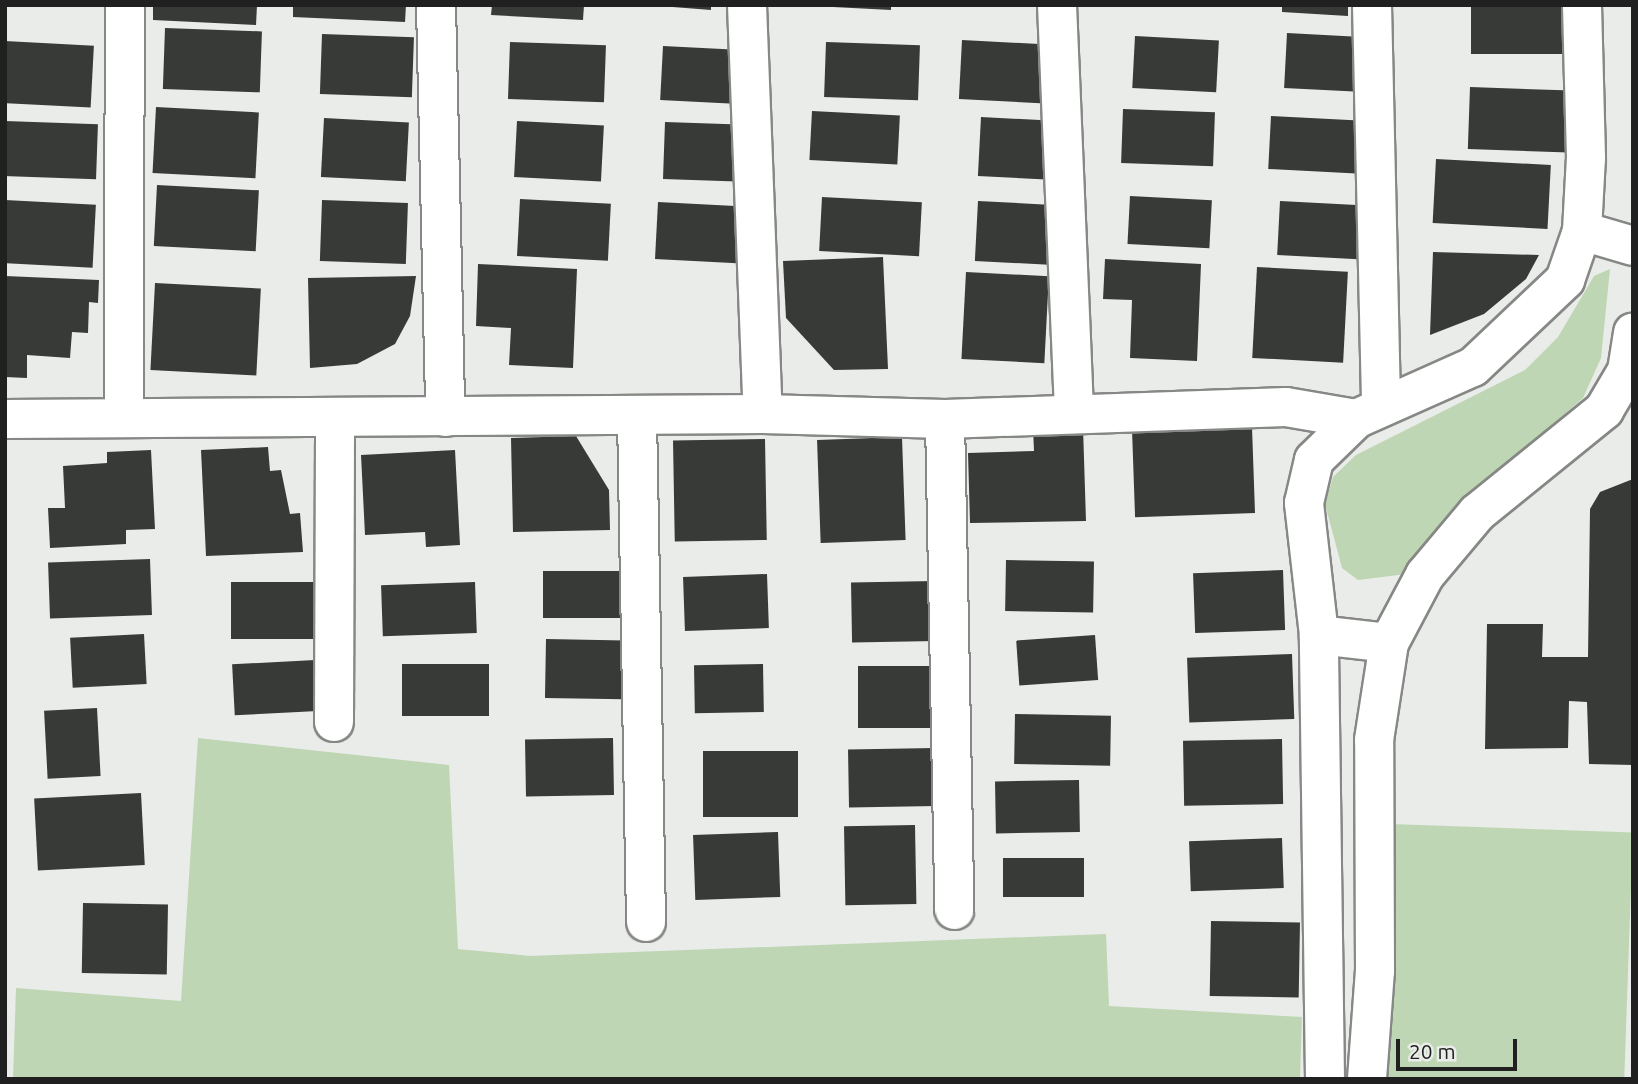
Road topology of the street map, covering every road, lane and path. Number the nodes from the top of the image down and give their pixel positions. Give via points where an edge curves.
1 (125, 5) edge
2 (436, 5) edge
3 (747, 5) edge
4 (1057, 5) edge
5 (1373, 5) edge
6 (1582, 5) edge
7 (1582, 230) junction
8 (1633, 246) edge
9 (1633, 332) edge
10 (1630, 371) edge
11 (1074, 410) junction
12 (763, 414) junction
13 (1369, 414) junction
14 (637, 415) junction
15 (446, 417) junction
16 (5, 418) edge
17 (124, 418) junction
18 (335, 419) junction
19 (945, 419) junction
20 (1320, 635) junction
21 (1389, 643) junction
22 (334, 722) dead end
23 (954, 910) dead end
24 (646, 922) dead end
25 (1325, 1079) edge
26 (1367, 1079) edge

1 - 17 street
2 - 15 street
3 - 12 street
4 - 11 street
5 - 13 street
6 - 7 street
7 - 8 street
7 - 13 street via 1565,280 1534,316 1473,367
9 - 10 street
10 - 21 street via 1604,410 1477,513 1425,575
11 - 13 street via 1286,407
11 - 19 street
12 - 14 street
12 - 19 street
13 - 20 street via 1314,460 1304,503
14 - 15 street
14 - 24 street
15 - 18 street
16 - 17 street
17 - 18 street
18 - 22 street
19 - 23 street
20 - 21 street
20 - 25 street
21 - 26 street via 1374,740 1375,971

